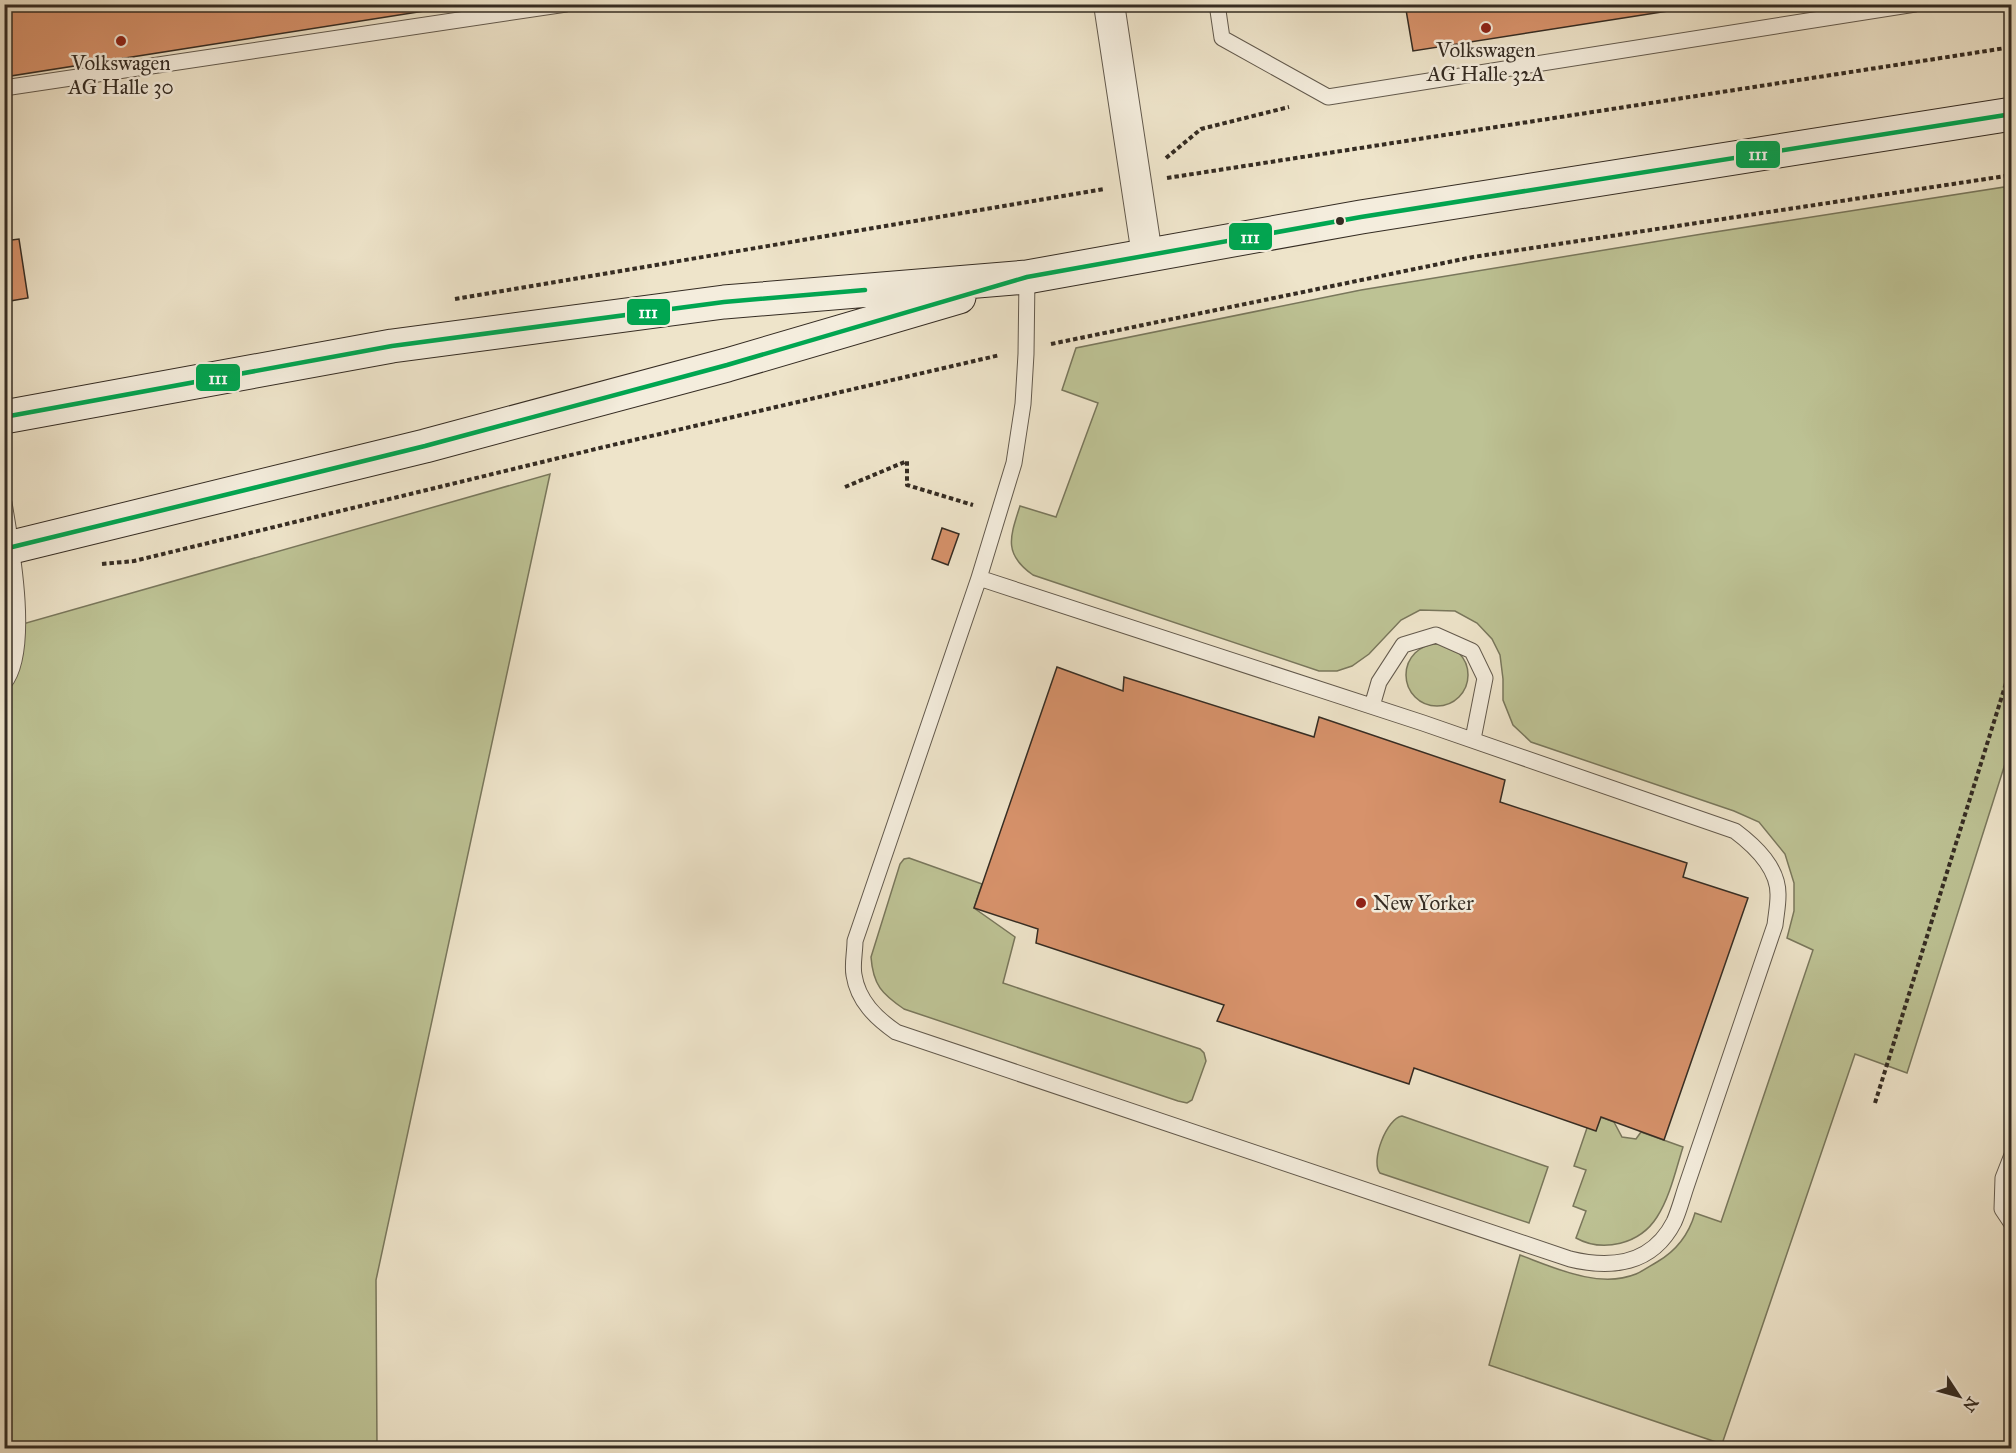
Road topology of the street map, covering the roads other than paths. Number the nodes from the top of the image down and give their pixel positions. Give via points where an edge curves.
1 (566, 4) edge
2 (1109, 4) edge
3 (1217, 4) edge
4 (1915, 4) edge
5 (4, 88) edge
6 (2012, 114) edge
7 (1147, 255) junction
8 (1027, 277) junction
9 (4, 417) edge
10 (4, 503) edge
11 (8, 548) edge
12 (979, 578) junction
13 (4, 683) edge
14 (1372, 706) junction
15 (1473, 740) junction
16 (2012, 1155) edge
17 (2012, 1224) edge

1 - 5 lane
2 - 7 street
3 - 4 lane via 1222,38 1328,97
6 - 7 main road via 1373,215
7 - 8 main road
8 - 9 main road via 724,302 392,346
8 - 11 main road via 727,365 424,446
8 - 12 lane via 1023,404 1014,463
10 - 11 lane
11 - 13 lane via 16,583 17,640 11,675
12 - 14 lane
12 - 15 lane via 855,941 854,975 863,1001 878,1020 896,1032 1570,1259 1594,1265 1623,1263 1644,1254 1673,1223 1775,925 1779,894 1772,871 1757,848 1735,831
14 - 15 lane
14 - 15 lane via 1379,682 1403,645 1436,635 1472,651 1485,678
16 - 17 lane via 2003,1178 2002,1209

